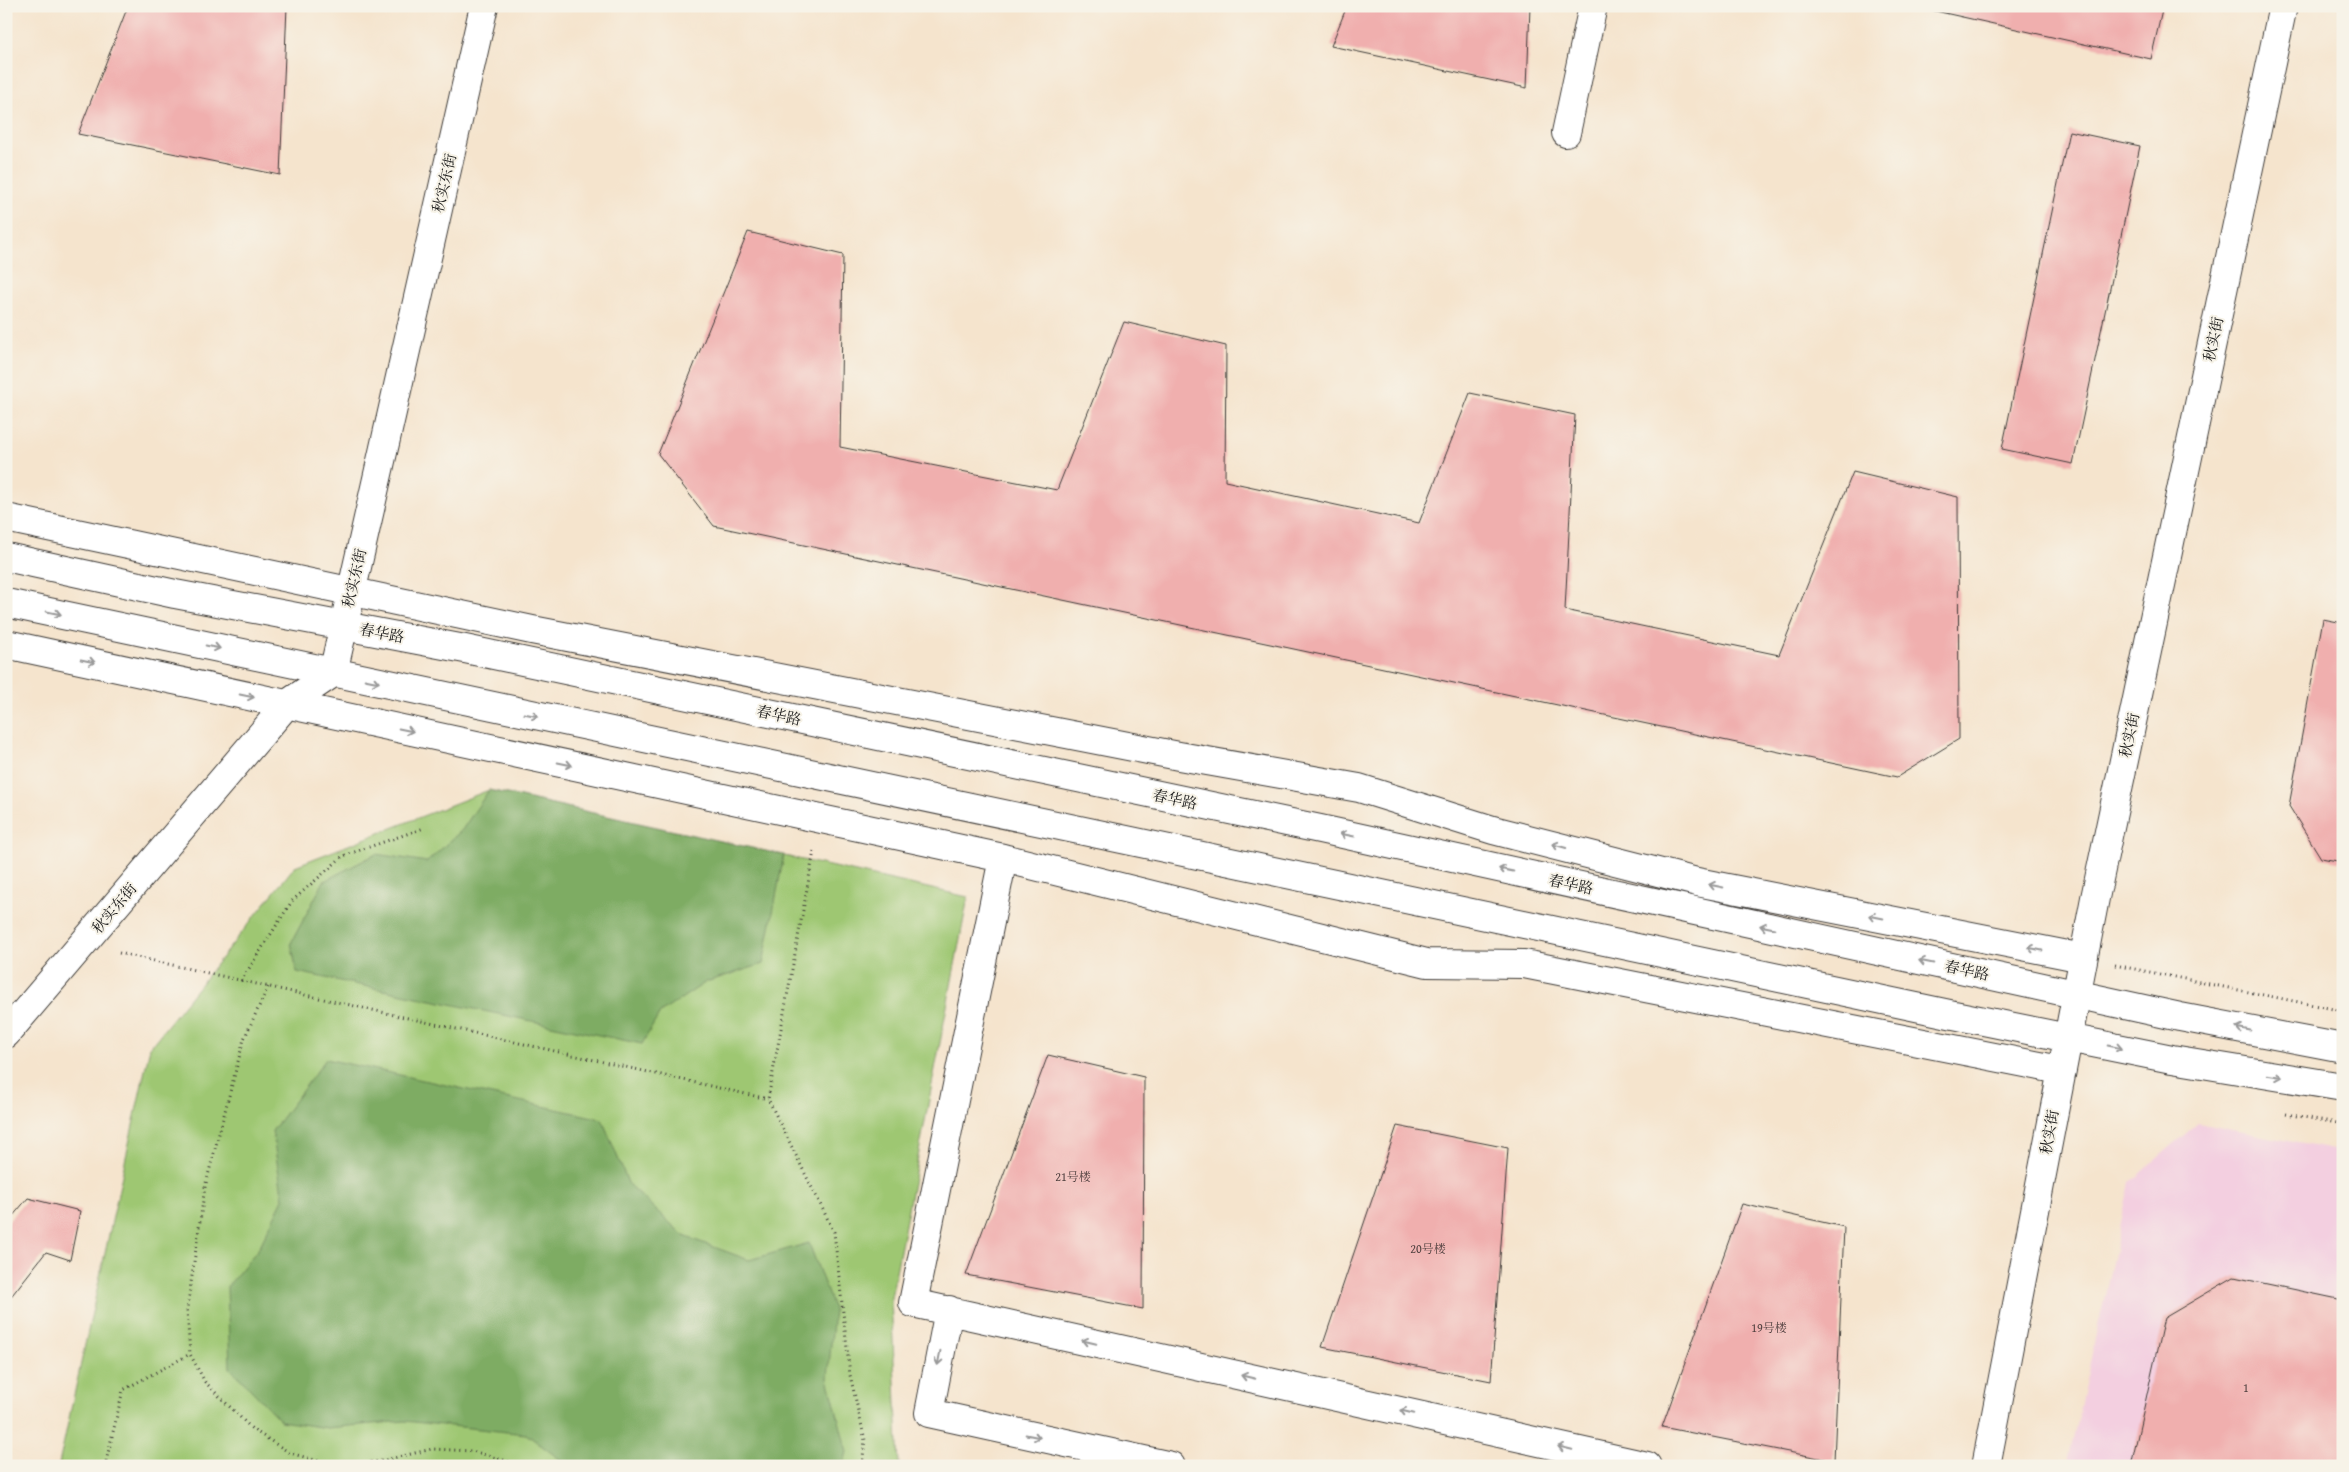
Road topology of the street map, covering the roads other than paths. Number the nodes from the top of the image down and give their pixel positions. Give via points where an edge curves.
1 (484, 6) edge
2 (1593, 6) edge
3 (2283, 6) edge
4 (1566, 134) dead end
5 (6, 518) edge
6 (6, 557) edge
7 (351, 591) junction
8 (6, 603) edge
9 (343, 626) junction
10 (6, 644) edge
11 (333, 673) junction
12 (287, 704) junction
13 (1003, 858) junction
14 (2083, 958) junction
15 (2076, 993) junction
16 (6, 1034) edge
17 (2067, 1038) junction
18 (2343, 1048) edge
19 (2060, 1070) junction
20 (2343, 1088) edge
21 (949, 1310) junction
22 (1171, 1466) edge
23 (1647, 1466) edge
24 (1986, 1466) edge

1 - 7 street, 秋实东街
2 - 4 street
3 - 14 street, 秋实街
5 - 7 street
6 - 9 street, 春华路 via 174,594
7 - 9 street, 秋实东街
14 -> 7 street via 1697,882 1493,830 1359,788 551,634
8 -> 11 street
9 - 11 street, 秋实东街
15 -> 9 street, 春华路 via 1275,820
10 -> 12 street
11 - 12 street, 秋实东街
11 -> 17 street
12 -> 13 street
12 - 16 street, 秋实东街
13 - 19 street via 1427,963 1524,964
13 - 21 street via 913,1303
14 - 15 street, 秋实街
15 - 17 street, 秋实街
18 -> 15 street, 春华路 via 2180,1017
17 - 19 street, 秋实街
17 -> 20 street
19 - 24 street, 秋实街
21 -> 22 street via 929,1413
23 -> 21 street

